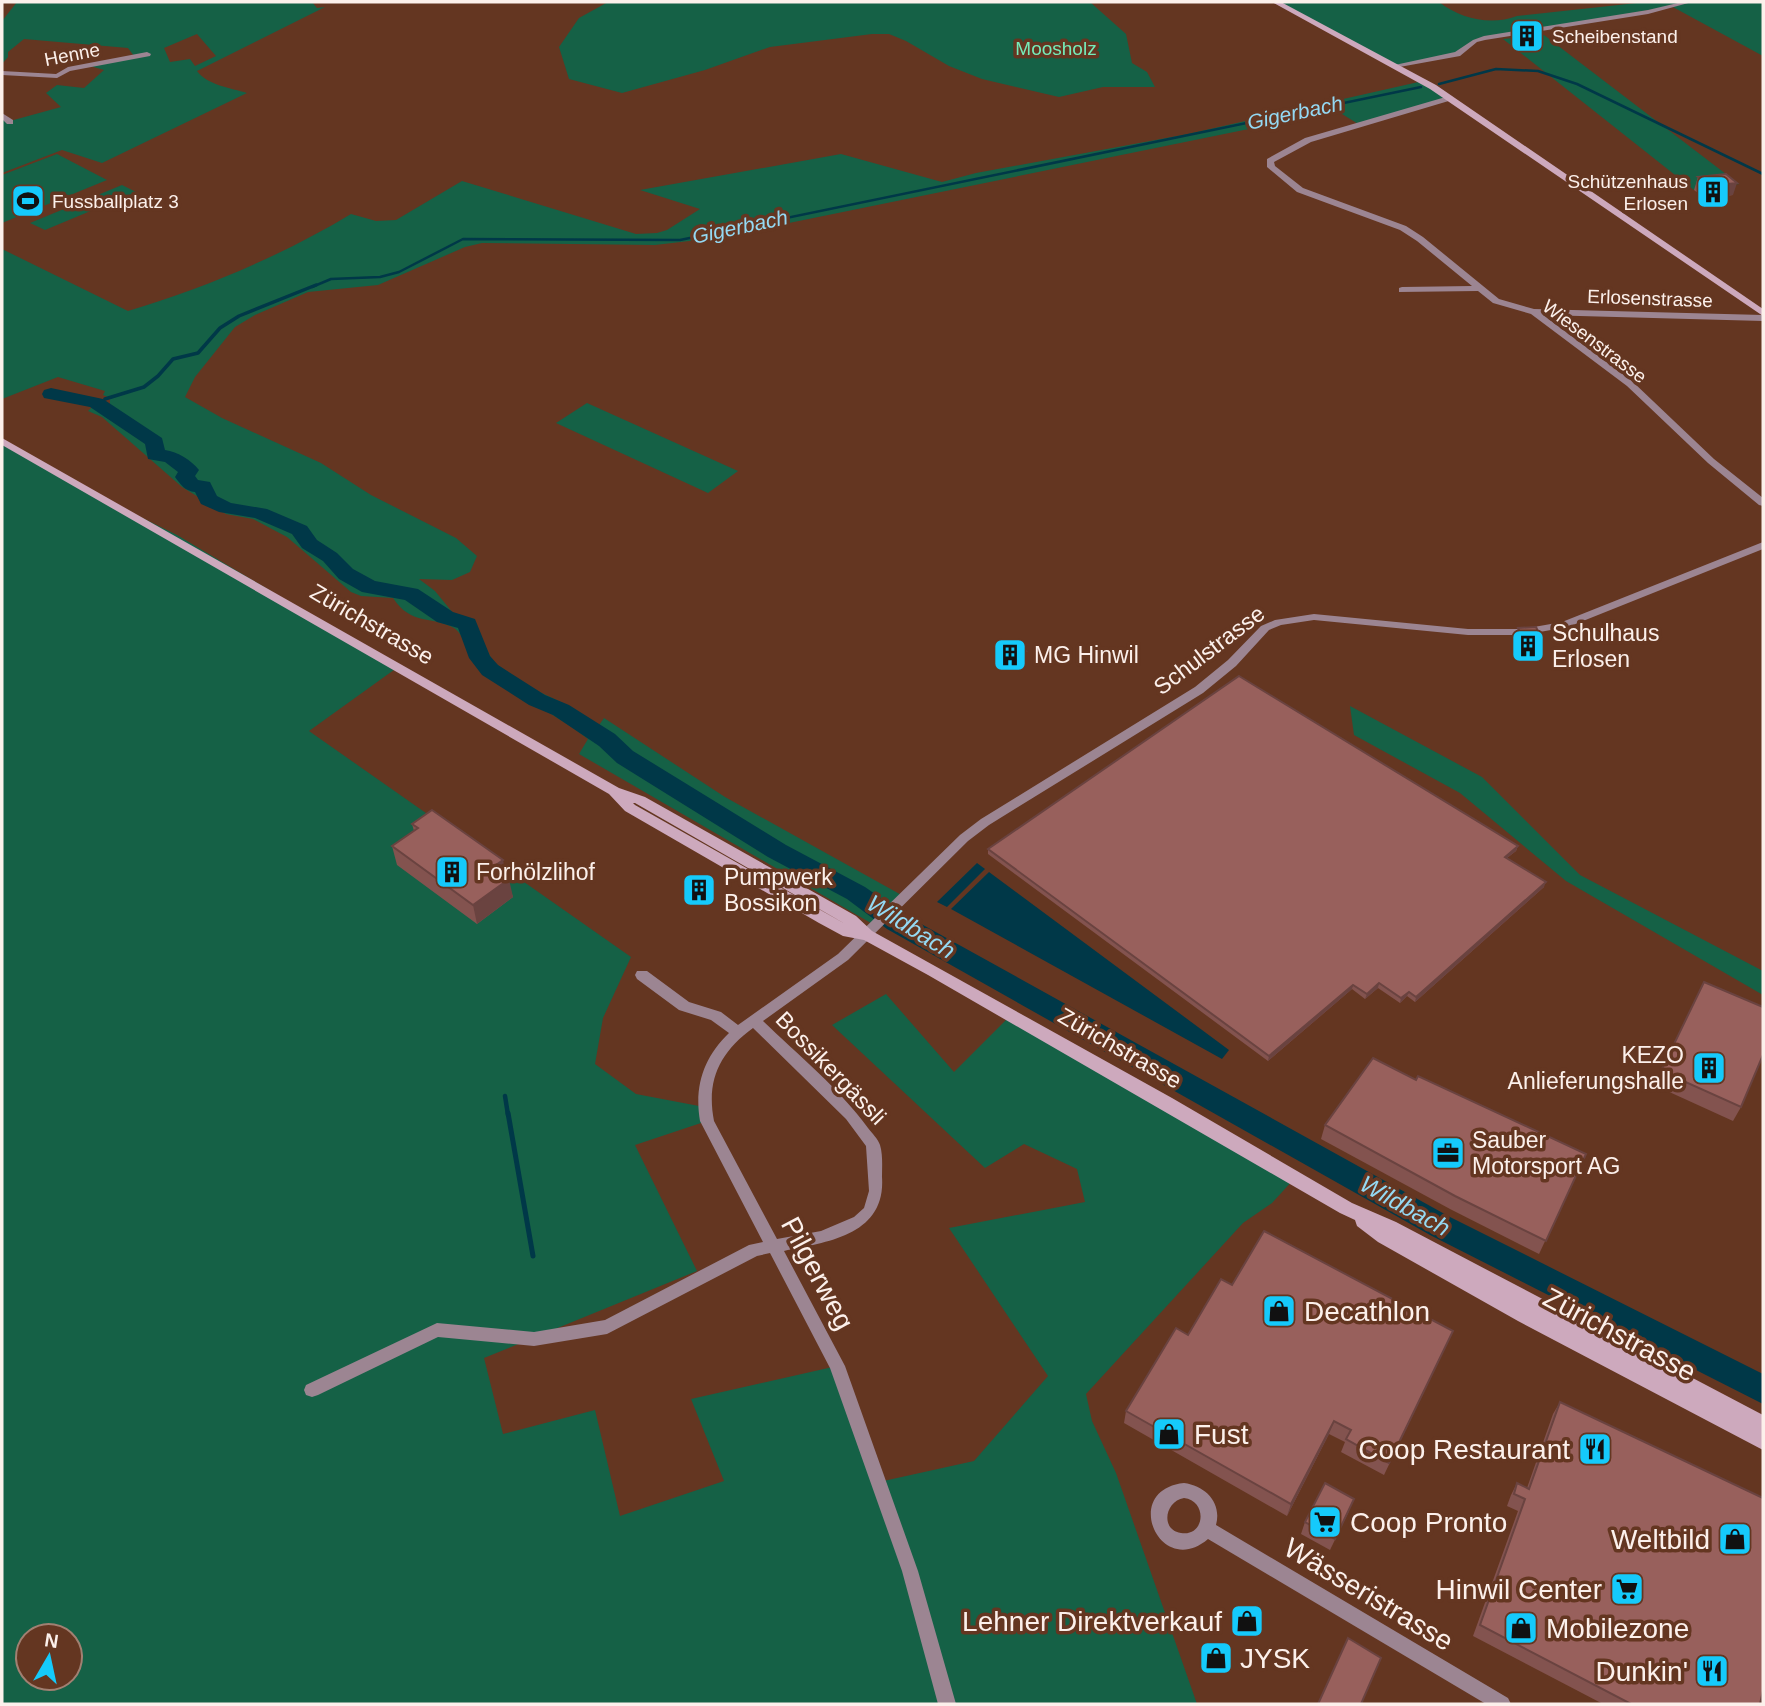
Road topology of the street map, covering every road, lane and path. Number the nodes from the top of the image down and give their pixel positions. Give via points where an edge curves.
1 (1276, 2) edge
2 (1689, 2) edge
3 (147, 54) dead end
4 (1394, 66) junction
5 (2, 74) edge
6 (1449, 98) junction
7 (2, 115) edge
8 (10, 122) dead end
9 (1482, 288) junction
10 (1402, 290) dead end
11 (1534, 312) junction
12 (1763, 315) edge
13 (2, 441) edge
14 (1763, 503) edge
15 (1763, 545) edge
16 (867, 935) junction
17 (642, 975) dead end
18 (754, 1021) junction
19 (738, 1032) junction
20 (1346, 1208) junction
21 (774, 1247) junction
22 (312, 1390) dead end
23 (1763, 1424) edge
24 (1763, 1441) edge
25 (1208, 1530) dead end
26 (947, 1704) edge
27 (1502, 1704) edge

1 - 4 main road, Erlosenstrasse
2 - 4 street via 1484,38 1457,54
3 - 5 street, Henne via 68,69 57,76
4 - 6 main road, Erlosenstrasse
6 - 9 street, Wiesenstrasse via 1308,141 1278,155 1270,167 1300,190 1403,228
6 - 12 main road, Erlosenstrasse
7 - 8 street
9 - 10 street
9 - 11 street, Wiesenstrasse via 1496,302
11 - 12 street, Erlosenstrasse
11 - 14 street, Wiesenstrasse via 1630,384
13 - 16 main road, Zürichstrasse via 614,791 630,808 714,857 835,926
15 - 16 street, Schulstrasse via 1564,625 1522,632 1468,632 1314,617 1265,628 1199,690 985,822
16 - 18 street, Pilgerweg
16 - 20 main road, Zürichstrasse
17 - 19 street via 684,1006 716,1016
18 - 19 street, Pilgerweg
18 - 21 street, Bossikergässli via 851,1115 873,1145 876,1191 869,1212 823,1237
19 - 21 street, Pilgerweg via 715,1058 706,1081 704,1105 713,1135
20 - 23 main road, Zürichstrasse
20 - 24 main road, Zürichstrasse via 1416,1256
21 - 22 street via 754,1250 607,1327 534,1339 437,1330
21 - 26 street, Pilgerweg via 836,1366 911,1571
25 - 27 street, Wässeristrasse

